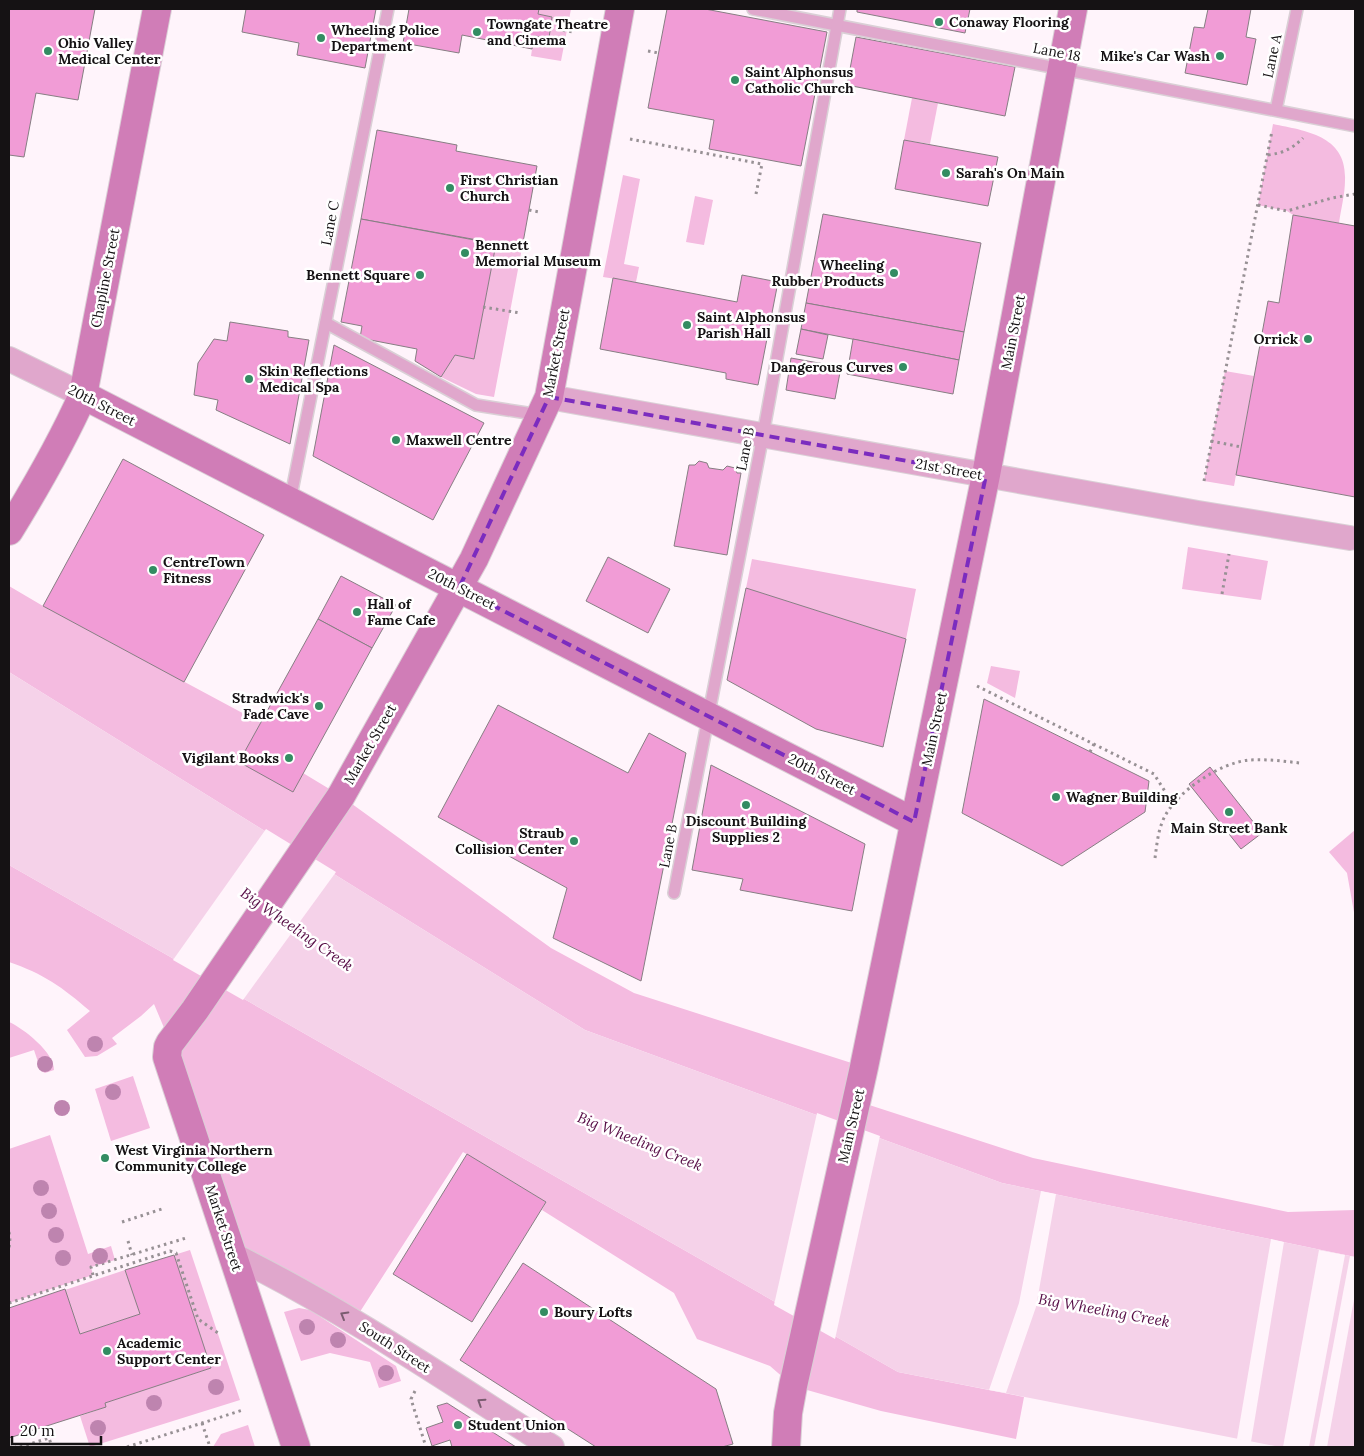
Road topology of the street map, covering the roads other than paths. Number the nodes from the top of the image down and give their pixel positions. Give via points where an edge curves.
1 (157, 9) edge
2 (388, 9) edge
3 (620, 9) edge
4 (753, 9) edge
5 (840, 9) edge
6 (1073, 9) edge
7 (1297, 9) edge
8 (837, 25) junction
9 (1062, 68) junction
10 (1276, 110) junction
11 (1355, 126) edge
12 (326, 323) junction
13 (9, 359) edge
14 (83, 394) junction
15 (544, 406) junction
16 (763, 435) junction
17 (986, 475) junction
18 (290, 501) junction
19 (9, 531) edge
20 (1350, 538) dead end
21 (459, 588) junction
22 (708, 715) junction
23 (914, 822) junction
24 (674, 893) dead end
25 (233, 1255) junction
26 (296, 1447) edge
27 (552, 1447) edge
28 (786, 1447) edge

1 - 14 street, Chapline Street
2 - 12 lane, Lane C
3 - 15 street, Market Street
4 - 8 lane, Lane 18
5 - 8 lane, Lane B
6 - 9 street, Main Street
7 - 10 lane, Lane A
8 - 9 lane, Lane 18
8 - 16 lane, Lane B
9 - 10 lane, Lane 18
9 - 17 street, Main Street
10 - 11 lane, Lane 18
12 - 15 lane via 476,405
12 - 18 lane, Lane C
13 - 14 street, 20th Street
14 - 18 street, 20th Street
14 - 19 street, Chapline Street via 42,476
15 - 16 street, 21st Street
15 - 21 street, Market Street
16 - 17 street, 21st Street
16 - 22 lane, Lane B
17 - 20 street, 21st Street
17 - 23 street, Main Street
18 - 21 street, 20th Street
21 - 22 street, 20th Street
21 - 25 street, Market Street via 341,796 168,1047 168,1057
22 - 23 street, 20th Street
22 - 24 lane, Lane B
23 - 28 street, Main Street via 857,1101 793,1386
25 - 26 street, Market Street
27 -> 25 street, South Street via 354,1321

